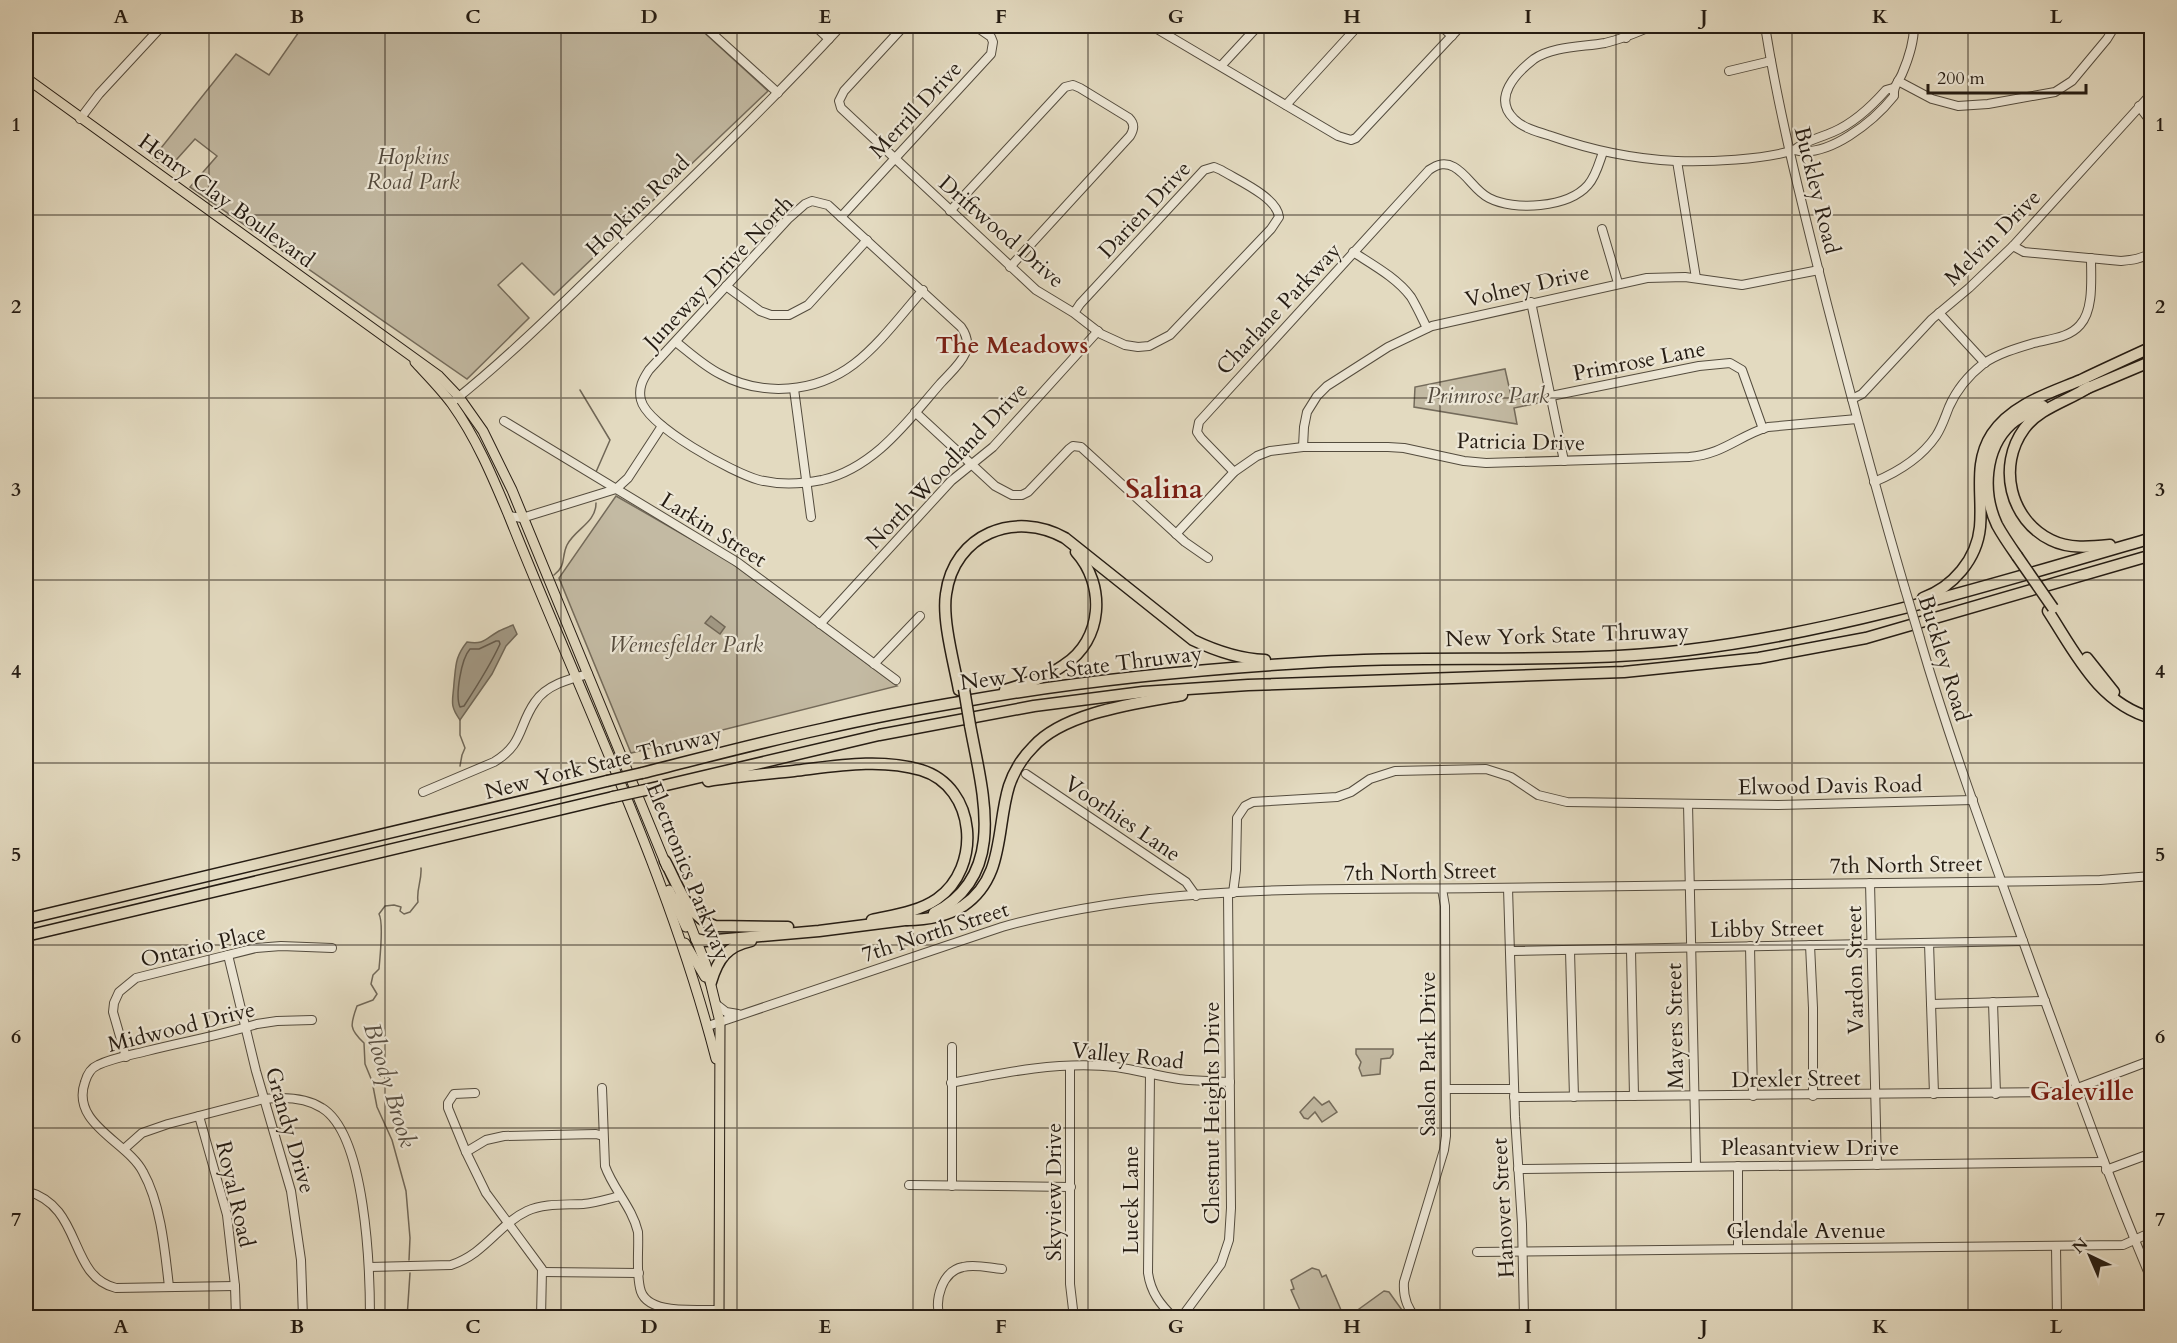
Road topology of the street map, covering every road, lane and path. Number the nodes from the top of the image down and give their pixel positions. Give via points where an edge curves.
1 (162, 26) edge
2 (704, 26) edge
3 (814, 26) edge
4 (841, 26) edge
5 (904, 26) edge
6 (975, 26) edge
7 (1152, 26) edge
8 (1258, 26) edge
9 (1358, 26) edge
10 (1441, 26) edge
11 (1461, 26) edge
12 (1622, 26) edge
13 (1652, 26) edge
14 (1766, 26) edge
15 (1914, 26) edge
16 (2115, 26) edge
17 (1452, 36) junction
18 (1626, 38) junction
19 (829, 39) junction
20 (1771, 61) junction
21 (1221, 66) junction
22 (1729, 71) dead end
23 (26, 78) edge
24 (1896, 84) junction
25 (778, 93) junction
26 (2151, 93) edge
27 (1286, 105) junction
28 (2139, 106) junction
29 (80, 119) junction
30 (1849, 125) junction
31 (1853, 134) junction
32 (2151, 142) edge
33 (1792, 151) junction
34 (1603, 152) junction
35 (894, 159) junction
36 (1677, 161) junction
37 (950, 211) junction
38 (1279, 213) joint
39 (841, 216) junction
40 (1602, 230) dead end
41 (867, 240) junction
42 (2013, 246) junction
43 (1353, 252) junction
44 (2151, 252) edge
45 (2091, 258) junction
46 (1010, 267) junction
47 (1819, 270) junction
48 (1696, 278) junction
49 (1618, 284) junction
50 (726, 286) junction
51 (923, 290) junction
52 (1531, 303) junction
53 (1074, 313) junction
54 (1939, 313) junction
55 (1427, 328) junction
56 (1098, 331) junction
57 (676, 342) junction
58 (2151, 347) edge
59 (2151, 361) edge
60 (1985, 363) junction
61 (2089, 387) junction
62 (794, 389) junction
63 (1551, 396) junction
64 (1852, 399) junction
65 (455, 400) junction
66 (915, 412) junction
67 (1857, 419) junction
68 (504, 421) dead end
69 (662, 426) junction
70 (1763, 429) junction
71 (1303, 447) junction
72 (1564, 461) junction
73 (971, 464) junction
74 (1234, 472) junction
75 (1874, 482) junction
76 (1979, 482) junction
77 (807, 483) junction
78 (616, 489) junction
79 (811, 517) dead end
80 (516, 521) junction
81 (1176, 534) junction
82 (2151, 538) edge
83 (1208, 558) dead end
84 (2015, 558) junction
85 (2151, 558) edge
86 (2050, 610) junction
87 (1875, 615) junction
88 (920, 616) dead end
89 (820, 624) junction
90 (1322, 661) junction
91 (874, 664) junction
92 (588, 674) junction
93 (576, 677) junction
94 (896, 680) dead end
95 (1248, 685) junction
96 (961, 689) junction
97 (970, 700) junction
98 (2151, 711) edge
99 (2151, 718) edge
100 (968, 725) junction
101 (1026, 774) dead end
102 (666, 785) junction
103 (423, 792) dead end
104 (1972, 801) junction
105 (1688, 804) junction
106 (641, 838) junction
107 (665, 861) junction
108 (2151, 876) edge
109 (2002, 882) junction
110 (1870, 883) junction
111 (1688, 885) junction
112 (1508, 888) junction
113 (1442, 889) junction
114 (1231, 893) junction
115 (1196, 896) junction
116 (26, 919) edge
117 (872, 920) junction
118 (907, 920) junction
119 (790, 930) junction
120 (26, 936) edge
121 (680, 939) junction
122 (696, 939) junction
123 (2023, 941) junction
124 (1929, 943) junction
125 (1871, 944) junction
126 (1810, 945) junction
127 (1750, 946) junction
128 (332, 948) dead end
129 (1691, 948) junction
130 (1631, 950) junction
131 (1511, 951) junction
132 (1570, 951) junction
133 (228, 955) junction
134 (711, 982) junction
135 (716, 1000) junction
136 (2045, 1001) junction
137 (1993, 1002) junction
138 (1931, 1004) junction
139 (746, 1014) junction
140 (312, 1020) dead end
141 (720, 1022) junction
142 (708, 1026) junction
143 (245, 1028) junction
144 (952, 1047) dead end
145 (126, 1057) junction
146 (2151, 1060) edge
147 (1070, 1066) junction
148 (720, 1073) junction
149 (1150, 1073) junction
150 (1230, 1082) junction
151 (951, 1083) junction
152 (602, 1088) dead end
153 (1446, 1089) junction
154 (2077, 1089) junction
155 (475, 1093) dead end
156 (1514, 1093) junction
157 (1934, 1094) junction
158 (1996, 1094) junction
159 (1875, 1095) junction
160 (1574, 1096) junction
161 (1634, 1096) junction
162 (1693, 1096) junction
163 (1753, 1096) junction
164 (1813, 1096) junction
165 (264, 1099) junction
166 (199, 1116) junction
167 (603, 1136) junction
168 (124, 1149) junction
169 (466, 1152) junction
170 (2151, 1152) edge
171 (1876, 1165) junction
172 (1696, 1166) junction
173 (1738, 1166) junction
174 (2105, 1166) junction
175 (1518, 1169) junction
176 (909, 1185) dead end
177 (951, 1186) junction
178 (1071, 1186) junction
179 (26, 1191) edge
180 (620, 1196) junction
181 (510, 1224) junction
182 (2151, 1232) edge
183 (2134, 1240) junction
184 (2056, 1246) junction
185 (1738, 1248) junction
186 (1523, 1251) junction
187 (1477, 1252) dead end
188 (369, 1267) junction
189 (1002, 1269) dead end
190 (543, 1272) junction
191 (639, 1273) junction
192 (2151, 1281) edge
193 (236, 1286) junction
194 (169, 1287) junction
195 (719, 1314) edge
196 (236, 1317) edge
197 (303, 1317) edge
198 (370, 1317) edge
199 (541, 1317) edge
200 (940, 1317) edge
201 (1074, 1317) edge
202 (1174, 1317) edge
203 (1181, 1317) edge
204 (1416, 1317) edge
205 (1524, 1317) edge
206 (2057, 1317) edge
207 (2098, 1317) edge
208 (2151, 1317) edge

1 - 29 street
2 - 25 street
3 - 19 street
4 - 19 street, Hopkins Road
5 - 35 street, Driftwood Drive via 839,101 844,113
6 - 35 street, Merrill Drive via 991,36 991,54
7 - 21 street
8 - 21 street
9 - 27 street
10 - 17 street
11 - 17 street
12 - 18 street
13 - 18 street
14 - 20 street, Buckley Road
15 - 24 street
16 - 24 street via 2072,81 2055,92 1958,106
17 - 27 street via 1356,138 1338,136
18 - 34 street via 1536,58 1510,83 1505,94 1509,113 1518,123
19 - 25 street, Hopkins Road
20 - 22 street
20 - 33 street, Buckley Road
21 - 27 street
23 - 29 main road, Henry Clay Boulevard
24 - 30 street
24 - 31 street via 1894,96 1885,107
25 - 65 street, Hopkins Road via 558,307
26 - 28 street, Melvin Drive
28 - 32 street via 2148,118
28 - 42 street, Melvin Drive
29 - 65 main road, Henry Clay Boulevard via 406,352
30 - 31 street
30 - 33 street via 1802,143
31 - 33 street via 1805,153
33 - 36 street
33 - 47 street, Buckley Road
34 - 36 street
34 - 43 street, Charlane Parkway via 1588,186 1573,196 1539,205 1522,206 1489,198 1454,167 1438,165
35 - 37 street, Driftwood Drive
35 - 39 street, Merrill Drive
36 - 48 street
37 - 46 street, Driftwood Drive
37 - 46 street via 1065,87 1080,88 1129,117 1134,128 1130,136
38 - 53 street, Darien Drive via 1267,198 1221,171 1204,170
38 - 56 street, Driftwood Drive via 1271,229 1170,335 1155,344 1138,347 1112,340
39 - 41 street, Juneway Drive North
39 - 50 street, Juneway Drive North via 820,202 805,204
40 - 49 street
41 - 50 street via 808,305 789,315 760,311
41 - 51 street, Juneway Drive North
42 - 45 street via 2024,252
42 - 54 street, Melvin Drive
43 - 55 street via 1405,290
43 - 74 street, Charlane Parkway via 1199,422 1197,432 1201,438
44 - 45 street via 2136,260
45 - 60 street via 2089,301 2079,327
46 - 53 street, Driftwood Drive via 1036,290
47 - 48 street, Volney Drive via 1742,285
47 - 64 street, Buckley Road
48 - 49 street, Volney Drive via 1662,276
49 - 52 street, Volney Drive
50 - 57 street, Juneway Drive North
51 - 62 street via 855,364 826,381
51 - 66 street, Juneway Drive North via 961,327 968,347
52 - 55 street, Volney Drive
52 - 63 street
53 - 56 street, Driftwood Drive
54 - 60 street
54 - 64 street, Melvin Drive via 1862,394
55 - 71 street, Volney Drive via 1388,347 1327,386 1307,412
56 - 73 street, North Woodland Drive via 993,447
57 - 62 street via 702,363 735,381
57 - 69 street, Juneway Drive North via 641,384 641,402
58 - 76 highway via 2013,412 1987,443
59 - 61 highway
60 - 75 street via 1956,393 1937,434 1921,454
61 - 82 highway via 2040,413 2022,431 2011,459 2013,497 2028,524 2063,544 2096,547
61 - 84 highway via 2022,416 1996,445 1988,473 1989,500
62 - 77 street
63 - 70 street, Primrose Lane via 1730,363 1742,370
63 - 72 street
64 - 67 street, Buckley Road
65 - 80 main road via 496,486 516,512
65 - 80 main road, Electronics Parkway via 493,448
66 - 73 street
66 - 77 street, Juneway Drive North via 860,465
67 - 70 street, Patricia Drive
67 - 75 street, Buckley Road
68 - 78 street, Larkin Street
69 - 77 street, Juneway Drive North via 732,470 759,480
69 - 78 street via 628,478
70 - 72 street, Patricia Drive via 1700,456
71 - 72 street, Patricia Drive via 1404,448 1485,463
71 - 74 street, Patricia Drive via 1270,451
73 - 81 street via 995,486 1022,495 1069,449 1081,447
73 - 89 street, North Woodland Drive
74 - 81 street, Patricia Drive
75 - 104 street, Buckley Road, bridge via 1943,718
76 - 84 highway via 1990,523
76 - 87 highway via 1980,528 1971,558 1962,571 1930,596
77 - 79 street
78 - 80 street
78 - 89 street, Larkin Street via 737,562
80 - 92 main road, Electronics Parkway via 547,575
80 - 93 main road, Electronics Parkway
81 - 83 street
82 - 87 highway, New York State Thruway
84 - 86 highway, bridge
85 - 95 highway, New York State Thruway via 1866,638 1759,658 1624,672
86 - 98 highway via 2111,689 2129,703
86 - 99 highway via 2098,686 2115,702
87 - 90 highway, New York State Thruway via 1789,634 1645,654
88 - 91 street
89 - 91 street, Larkin Street
90 - 96 highway via 1255,660 1212,649 1177,629 1065,538 1041,527 1018,525 992,532 970,546 950,578 945,606
90 - 97 highway, New York State Thruway via 1117,679
91 - 94 street, Larkin Street
92 - 93 street
92 - 107 main road, Electronics Parkway
93 - 103 street via 539,697 516,742 504,756
93 - 106 main road, Electronics Parkway
95 - 102 highway, New York State Thruway via 1143,692 963,718
95 - 118 highway via 1104,712 1056,729 1041,739 1020,763 1012,780 996,861 980,890 969,902 947,914
96 - 97 highway via 950,606 952,584 962,561 988,539 1013,530 1034,530 1067,544 1084,562 1094,584 1096,613 1088,639 1072,658 1047,674
96 - 100 highway, bridge
97 - 116 highway, New York State Thruway, bridge via 822,729
100 - 117 highway via 980,813 973,870 954,896 931,910
100 - 118 highway via 984,808 979,866 954,901 935,913
101 - 115 street, Voorhies Lane via 1170,870
102 - 117 highway via 884,764 902,765 940,780 955,797 968,830 968,848 958,876 952,886 924,906
102 - 120 highway, New York State Thruway, bridge
104 - 105 street, Elwood Davis Road
104 - 109 street, Buckley Road
105 - 111 street
105 - 114 street, Elwood Davis Road via 1560,801 1538,795 1511,777 1486,769 1395,771 1337,797 1264,800 1245,806 1237,818 1236,870
106 - 121 main road, Electronics Parkway
106 - 122 main road via 683,922
107 - 119 highway via 689,908 706,923
107 - 122 main road, Electronics Parkway
108 - 109 street, 7th North Street
109 - 110 street, 7th North Street
109 - 123 street, Buckley Road
110 - 111 street, 7th North Street
110 - 125 street, Vardon Street
111 - 112 street, 7th North Street
111 - 129 street, Mayers Street
112 - 113 street, 7th North Street
112 - 131 street, Hanover Street
113 - 114 street, 7th North Street
113 - 153 street, Saslon Park Drive
114 - 115 street, 7th North Street
114 - 150 street, Chestnut Heights Drive
115 - 139 street, 7th North Street via 1039,916
117 - 119 highway
118 - 119 highway
119 - 122 highway
119 - 134 highway via 733,946 718,962
121 - 122 main road
121 - 135 main road via 688,945
121 - 142 main road, Electronics Parkway
122 - 134 main road, Electronics Parkway
123 - 124 street, Libby Street
123 - 136 street, Buckley Road
124 - 125 street, Libby Street
124 - 138 street
125 - 126 street, Libby Street
125 - 159 street, Vardon Street
126 - 127 street, Libby Street
126 - 164 street
127 - 129 street, Libby Street
127 - 163 street
128 - 133 street, Ontario Place via 281,946
129 - 130 street, Libby Street
129 - 162 street, Mayers Street
130 - 132 street, Libby Street
130 - 161 street
131 - 132 street, Libby Street
131 - 156 street, Hanover Street
132 - 160 street
133 - 143 street, Grandy Drive
133 - 145 street, Ontario Place via 143,975 119,992 113,1012
134 - 135 main road, Electronics Parkway
135 - 139 street via 733,1014
135 - 141 main road, Electronics Parkway
136 - 137 street
136 - 154 street, Buckley Road
137 - 138 street
137 - 158 street
138 - 157 street
139 - 141 street, 7th North Street
140 - 143 street, Midwood Drive via 277,1021
141 - 142 street, 7th North Street
141 - 148 main road, Electronics Parkway
142 - 148 main road, Electronics Parkway
143 - 145 street, Midwood Drive
143 - 165 street, Grandy Drive
144 - 151 street
145 - 168 street, Midwood Drive via 95,1066 82,1090 88,1115
146 - 154 street, Drexler Street
147 - 149 street, Valley Road
147 - 151 street, Valley Road via 1041,1066
147 - 178 street, Skyview Drive
148 - 195 main road, Electronics Parkway
149 - 150 street, Valley Road
149 - 202 street, Lueck Lane via 1148,1273 1155,1295
150 - 203 street, Chestnut Heights Drive via 1229,1240 1221,1264
151 - 177 street
152 - 167 street
153 - 156 street, Drexler Street
153 - 204 street, Saslon Park Drive via 1444,1150 1404,1282 1406,1305
154 - 158 street, Drexler Street
154 - 174 street, Buckley Road
155 - 169 street via 454,1094 447,1103
156 - 160 street, Drexler Street
156 - 175 street, Hanover Street
157 - 158 street, Drexler Street
157 - 159 street, Drexler Street
159 - 164 street, Drexler Street
159 - 171 street, Vardon Street
160 - 161 street, Drexler Street
161 - 162 street, Drexler Street
162 - 163 street, Drexler Street
162 - 172 street, Mayers Street
163 - 164 street, Drexler Street
165 - 166 street
165 - 188 street via 312,1103 336,1122 345,1140 361,1199
165 - 197 street, Grandy Drive via 296,1216
166 - 168 street via 142,1133
166 - 193 street, Royal Road via 227,1215
167 - 169 street via 504,1136 486,1140
167 - 180 street via 605,1166
168 - 194 street, Midwood Drive via 136,1161 149,1185 160,1224
169 - 181 street via 486,1193
170 - 174 street, Pleasantview Drive
171 - 173 street, Pleasantview Drive
171 - 174 street, Pleasantview Drive
172 - 173 street, Pleasantview Drive
172 - 175 street, Pleasantview Drive
173 - 185 street
174 - 183 street, Buckley Road
175 - 186 street, Hanover Street
176 - 177 street
177 - 178 street
178 - 201 street, Skyview Drive via 1070,1284
179 - 194 street via 40,1196 61,1214 96,1281 116,1288
180 - 181 street via 532,1209
180 - 191 street via 638,1232
181 - 188 street via 473,1255 451,1265
181 - 190 street
182 - 183 street, Glendale Avenue
183 - 184 street, Glendale Avenue via 2123,1245
183 - 192 street, Buckley Road
184 - 185 street, Glendale Avenue
184 - 206 street
185 - 186 street, Glendale Avenue
186 - 187 street, Glendale Avenue
186 - 205 street, Hanover Street
188 - 198 street
189 - 200 street via 957,1269 940,1290
190 - 191 street
190 - 199 street
191 - 195 street via 643,1298 658,1307
193 - 194 street
193 - 196 street, Royal Road
207 - 208 street

